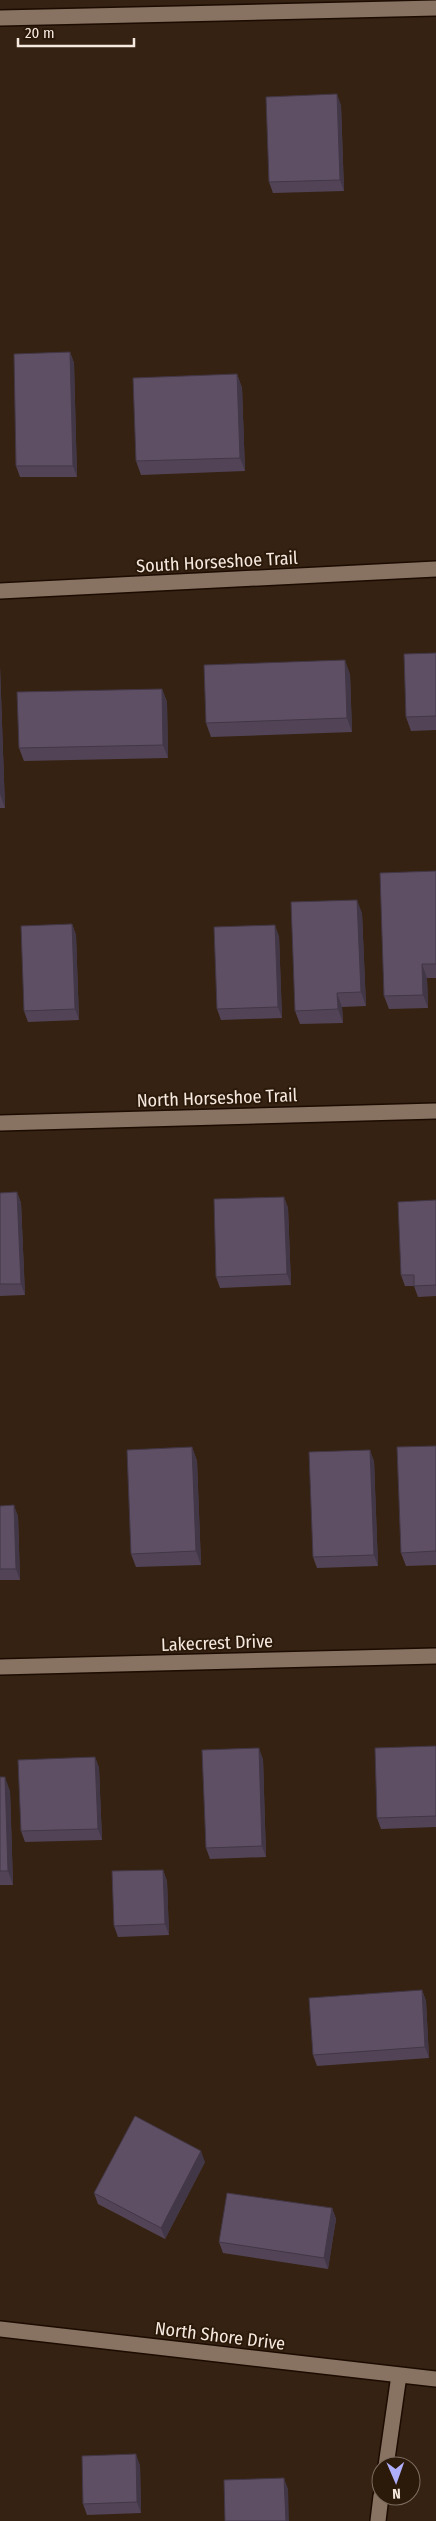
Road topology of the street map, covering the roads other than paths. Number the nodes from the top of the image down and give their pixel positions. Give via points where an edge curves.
1 (436, 8) edge
2 (0, 18) edge
3 (436, 569) edge
4 (0, 591) edge
5 (436, 1110) edge
6 (0, 1123) edge
7 (436, 1656) edge
8 (0, 1668) edge
9 (0, 2328) edge
10 (399, 2375) junction
11 (436, 2379) edge
12 (387, 2456) edge
13 (380, 2506) edge
14 (378, 2521) edge

1 - 2 street
3 - 4 street, South Horseshoe Trail
5 - 6 street, North Horseshoe Trail
7 - 8 street, Lakecrest Drive
9 - 10 street, North Shore Drive
10 - 11 street, North Shore Drive
10 - 12 street
13 - 14 street

